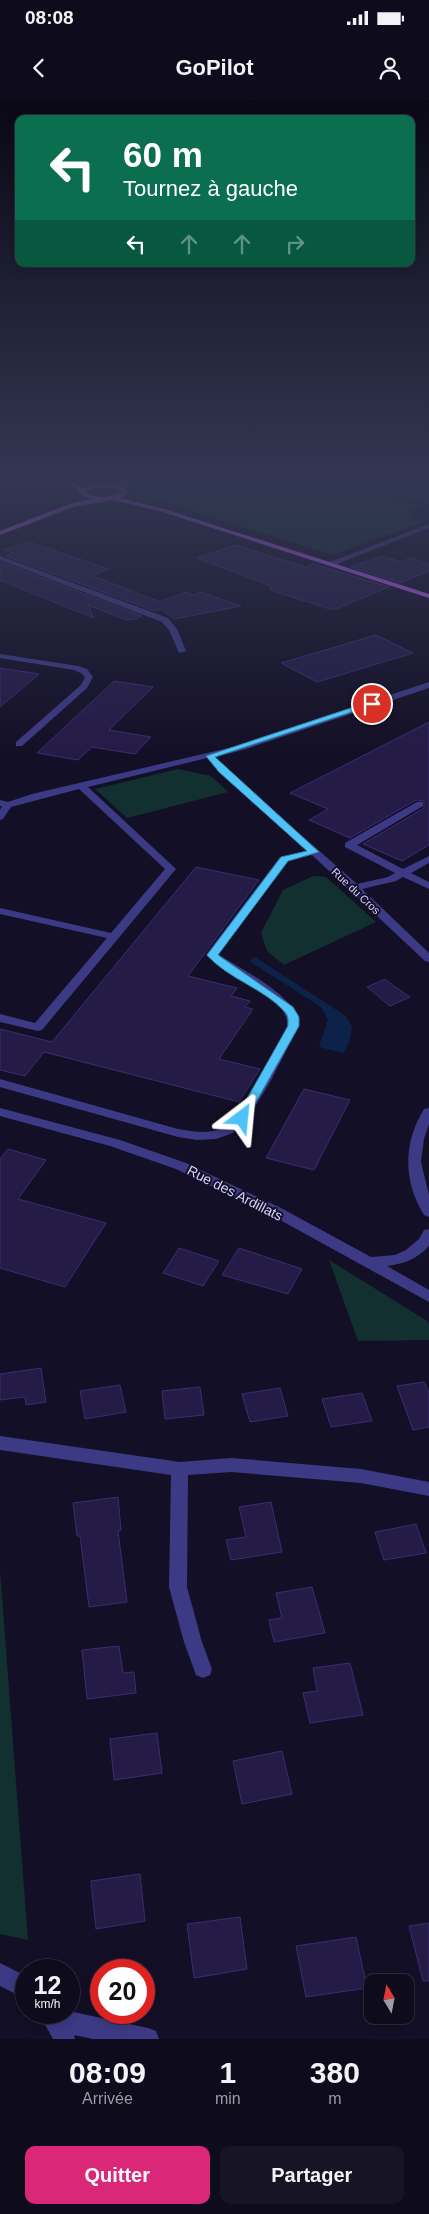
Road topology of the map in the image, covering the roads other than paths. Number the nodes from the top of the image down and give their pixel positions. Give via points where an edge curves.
1 (39, 572) edge
2 (356, 572) edge
3 (429, 596) edge
4 (182, 651) dead end
5 (0, 656) edge
6 (429, 685) edge
7 (216, 742) dead end
8 (19, 744) dead end
9 (215, 755) junction
10 (82, 786) junction
11 (425, 802) edge
12 (4, 804) edge
13 (0, 817) edge
14 (314, 852) junction
15 (429, 859) edge
16 (405, 873) junction
17 (429, 886) edge
18 (355, 888) junction
19 (0, 911) edge
20 (115, 937) junction
21 (429, 959) edge
22 (0, 1018) edge
23 (0, 1083) edge
24 (0, 1112) edge
25 (429, 1112) edge
26 (429, 1212) edge
27 (429, 1234) edge
28 (367, 1263) junction
29 (429, 1297) edge
30 (0, 1443) edge
31 (180, 1469) junction
32 (429, 1489) edge
33 (203, 1669) dead end
34 (0, 1974) edge
35 (15, 1982) edge
36 (56, 2024) edge
37 (148, 2039) edge

1 - 4 street via 165,620 173,628
2 - 3 main road
5 - 8 street via 75,668 89,678
6 - 9 street
7 - 9 street
9 - 10 street
9 - 14 street, Rue du Cros via 222,770
10 - 12 street
10 - 20 street via 171,869
11 - 16 street via 349,845
12 - 13 street
14 - 18 street, Rue du Cros
14 - 23 street via 284,859 212,955 276,999 294,1017 293,1026 242,1118 228,1130 198,1136 178,1133
15 - 16 street
16 - 17 street
16 - 18 street via 378,884
18 - 21 street, Rue du Cros
19 - 20 street
20 - 22 street via 38,1027
24 - 28 street, Rue des Ardillats via 82,1134 179,1166 225,1185
25 - 26 street via 415,1139 413,1158 416,1182
27 - 28 street via 414,1254 397,1261
28 - 29 street, Rue des Ardillats
30 - 31 street
31 - 32 street via 232,1465 361,1476
31 - 33 street via 178,1587
34 - 35 street
36 - 37 street

